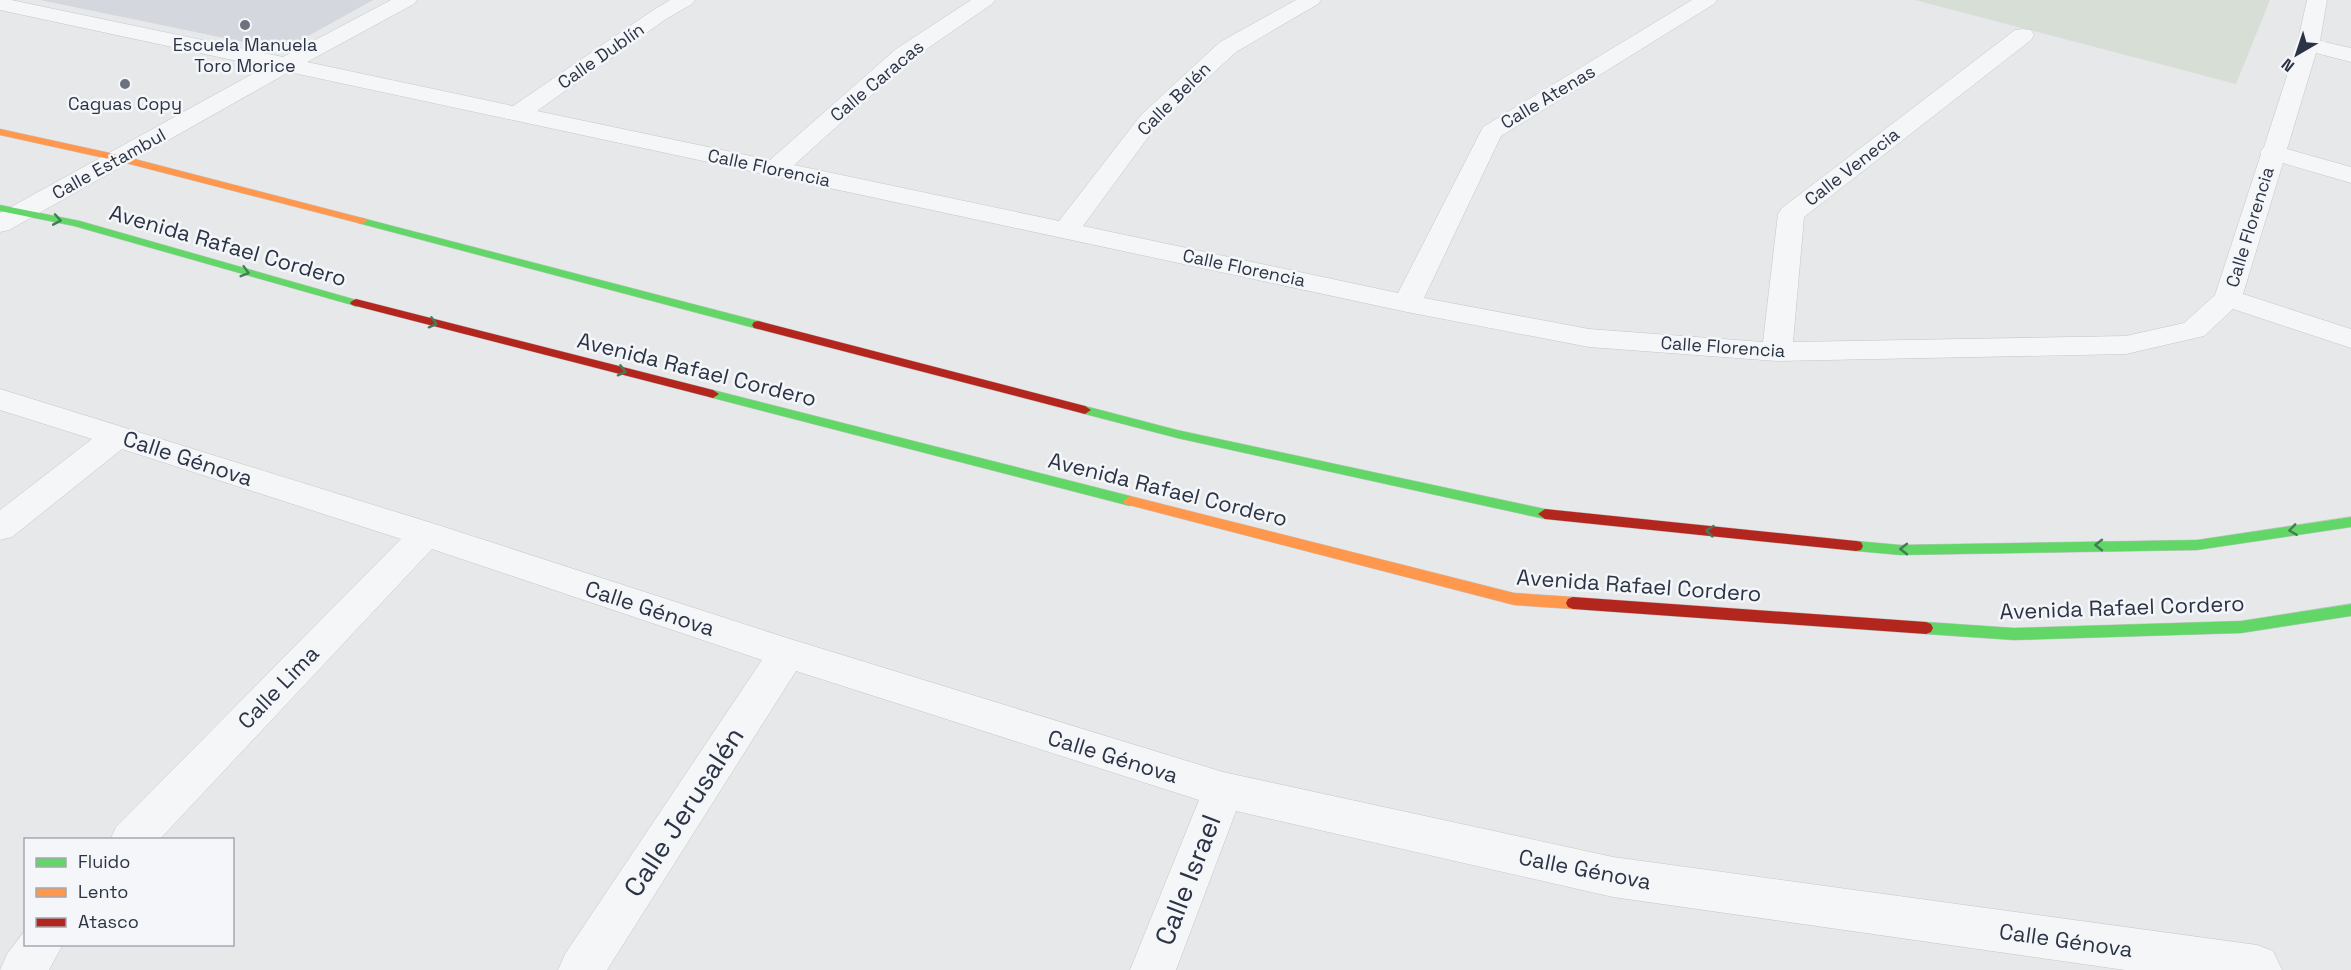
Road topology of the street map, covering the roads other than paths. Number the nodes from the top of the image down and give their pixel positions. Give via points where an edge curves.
1 (407, 0) edge
2 (686, 0) edge
3 (985, 0) edge
4 (1311, 0) edge
5 (1707, 0) edge
6 (2317, 0) edge
7 (0, 4) edge
8 (2023, 35) dead end
9 (2308, 45) junction
10 (2351, 55) edge
11 (285, 65) junction
12 (517, 114) junction
13 (0, 132) edge
14 (2272, 152) junction
15 (119, 158) junction
16 (775, 170) junction
17 (2351, 175) edge
18 (6, 215) edge
19 (1066, 230) junction
20 (2228, 298) junction
21 (1407, 303) junction
22 (2351, 339) edge
23 (1777, 352) junction
24 (0, 399) edge
25 (117, 436) junction
26 (2351, 522) edge
27 (0, 528) edge
28 (426, 534) junction
29 (2351, 610) edge
30 (787, 653) junction
31 (1223, 790) junction
32 (133, 838) edge
33 (40, 946) edge
34 (23, 970) edge
35 (581, 970) edge
36 (1153, 970) edge
37 (2259, 970) edge

1 - 11 street, Calle Estambul
2 - 12 street, Calle Dublín
3 - 16 street, Calle Caracas via 904,54
4 - 19 street, Calle Belén via 1228,47 1149,120
5 - 21 street, Calle Atenas via 1491,132
6 - 9 street, Calle Florencia
7 - 11 street, Calle Florencia
8 - 23 street, Calle Venecia via 1791,213
9 - 10 street
9 - 14 street, Calle Florencia
11 - 12 street, Calle Florencia
11 - 15 street, Calle Estambul
12 - 16 street, Calle Florencia
13 - 15 main road
14 - 17 street
14 - 20 street, Calle Florencia
15 - 18 street, Calle Estambul
26 -> 15 main road via 2197,545 1900,550 1530,513 1177,434
16 - 19 street, Calle Florencia
18 -> 29 main road, Avenida Rafael Cordero via 76,223 331,297 1514,599 2014,634 2241,627
19 - 21 street, Calle Florencia
20 - 22 street
20 - 23 street, Calle Florencia via 2194,330 2126,345
21 - 23 street, Calle Florencia via 1589,338
24 - 25 street, Calle Génova
25 - 27 street
25 - 28 street, Calle Génova
28 - 30 street, Calle Génova
28 - 32 street, Calle Lima
30 - 31 street, Calle Génova
30 - 35 street, Calle Jerusalén
31 - 36 street, Calle Israel
31 - 37 street, Calle Génova via 1612,878
33 - 34 street

